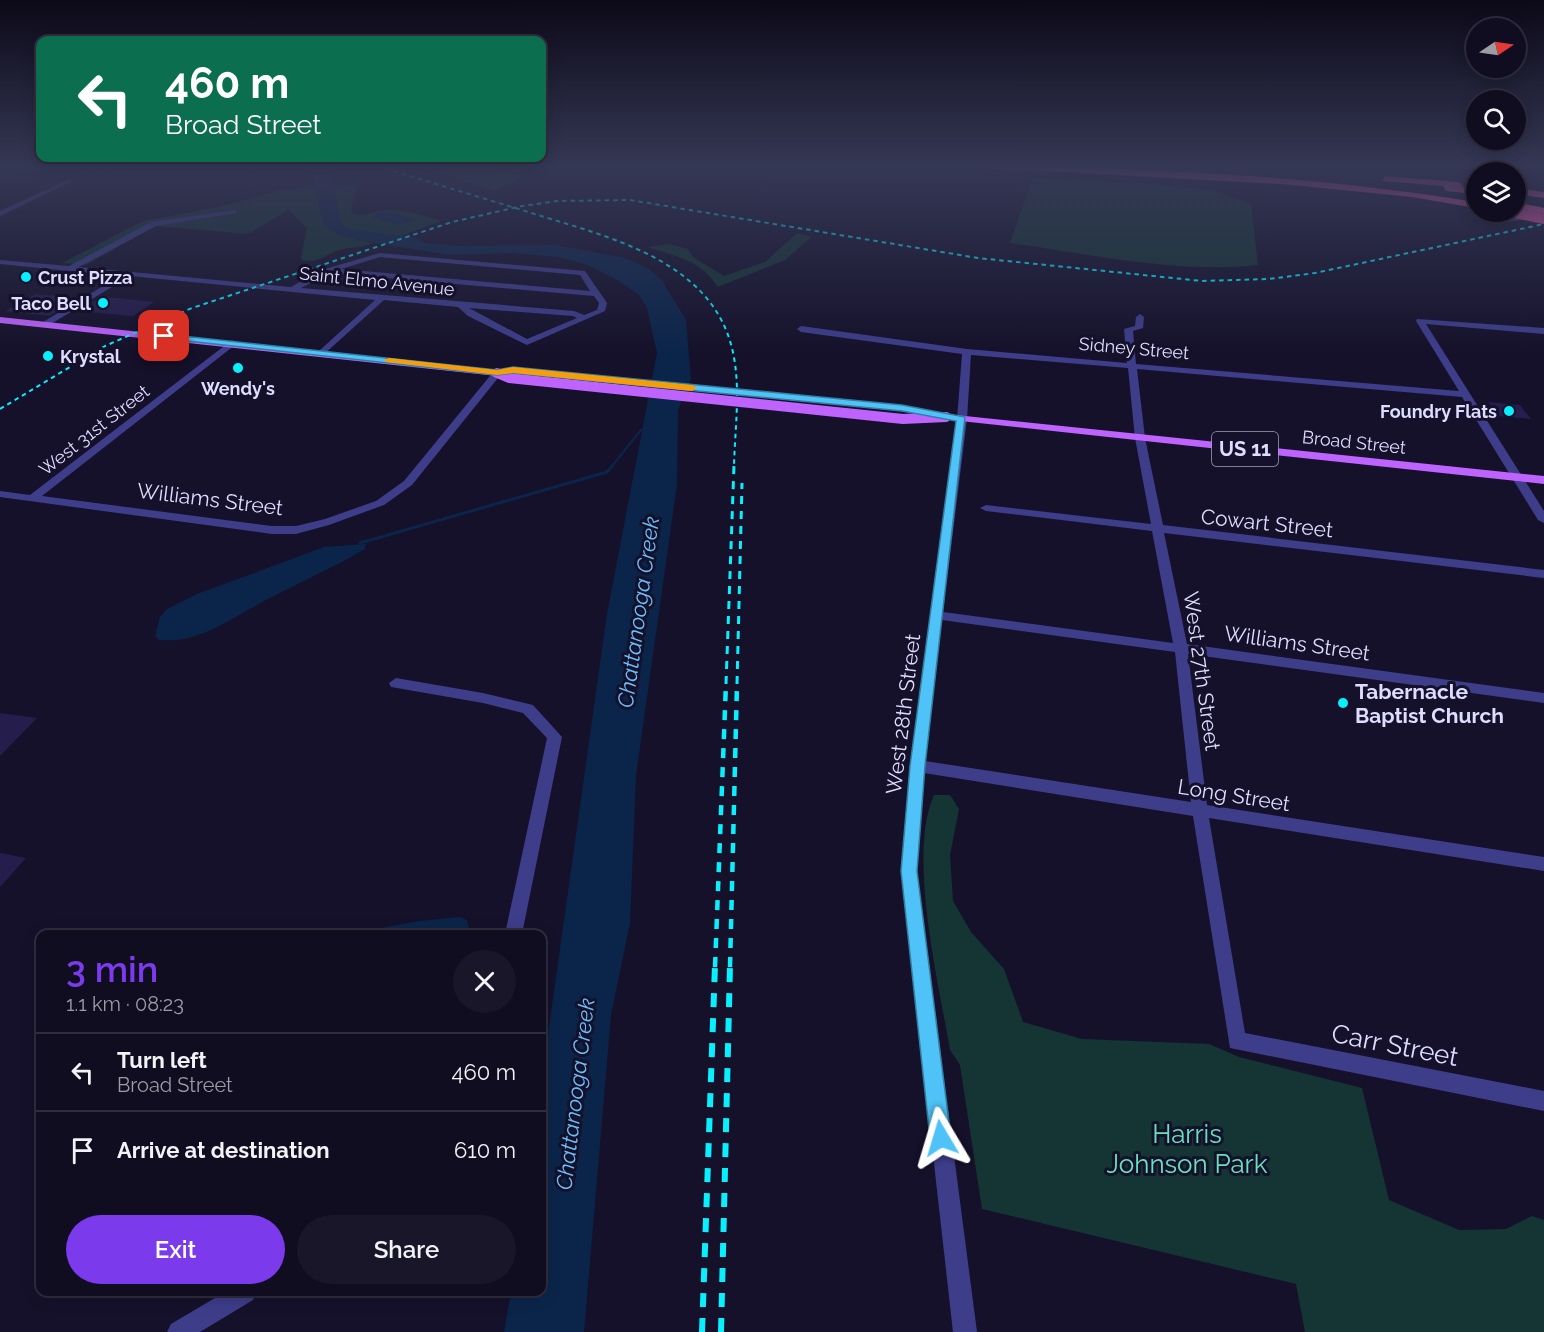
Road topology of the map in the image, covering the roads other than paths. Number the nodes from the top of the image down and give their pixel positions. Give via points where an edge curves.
1 (146, 228) edge
2 (0, 262) edge
3 (20, 264) junction
4 (70, 269) junction
5 (327, 271) junction
6 (130, 273) junction
7 (0, 275) edge
8 (293, 289) junction
9 (598, 294) junction
10 (383, 297) junction
11 (460, 305) junction
12 (1140, 317) dead end
13 (585, 318) junction
14 (0, 320) edge
15 (46, 324) junction
16 (801, 329) dead end
17 (1544, 331) edge
18 (232, 344) junction
19 (967, 352) junction
20 (322, 353) junction
21 (1132, 364) junction
22 (497, 373) junction
23 (1465, 394) junction
24 (954, 418) junction
25 (1140, 438) junction
26 (1517, 477) junction
27 (1544, 480) edge
28 (0, 494) edge
29 (33, 498) junction
30 (986, 508) dead end
31 (1544, 520) edge
32 (1158, 531) junction
33 (1544, 574) edge
34 (938, 615) junction
35 (1181, 649) junction
36 (396, 683) dead end
37 (1544, 698) edge
38 (917, 766) junction
39 (1200, 812) junction
40 (1544, 864) edge
41 (514, 930) edge
42 (1237, 1041) joint
43 (1544, 1101) edge
44 (238, 1296) edge
45 (179, 1332) edge
46 (964, 1332) edge

1 - 4 street
2 - 3 street, Saint Elmo Avenue
3 - 4 street, Saint Elmo Avenue
3 - 7 street
4 - 6 street, Saint Elmo Avenue
5 - 8 street
5 - 9 street
5 - 9 street via 380,255 582,273
6 - 8 street, Saint Elmo Avenue
6 - 15 street
8 - 10 street, Saint Elmo Avenue
9 - 13 street via 603,303 601,310
10 - 11 street, Saint Elmo Avenue
10 - 20 street
11 - 13 street
11 - 13 street, Saint Elmo Avenue via 527,342
12 - 21 street, West 27th Street via 1138,328 1128,329
14 - 15 main road, Broad Street / US 11
15 - 18 main road, Broad Street / US 11
16 - 19 street, Sidney Street
17 - 23 street via 1420,321
18 - 20 main road, Broad Street / US 11
18 - 29 street, West 31st Street
19 - 21 street, Sidney Street
19 - 24 street, West 28th Street
20 - 22 main road, Broad Street / US 11
21 - 23 street, Sidney Street
21 - 25 street, West 27th Street
22 - 24 main road, Broad Street / US 11, bridge via 509,378 903,419
22 - 29 street, Williams Street via 408,483 380,503 329,522 296,530 272,530
23 - 26 street
24 - 25 main road, Broad Street / US 11
24 - 34 street, West 28th Street
25 - 26 main road, Broad Street / US 11
25 - 32 street, West 27th Street
26 - 27 main road, Broad Street / US 11
26 - 31 street
28 - 29 street, Williams Street
30 - 32 street, Cowart Street
32 - 33 street, Cowart Street
32 - 35 street, West 27th Street
34 - 35 street, Williams Street
34 - 38 street, West 28th Street
35 - 37 street, Williams Street
35 - 39 street, West 27th Street
36 - 41 street via 528,709 555,736
38 - 39 street, Long Street
38 - 46 street, West 28th Street via 909,871
39 - 40 street, Long Street
39 - 42 street, West 27th Street
42 - 43 street, Carr Street
44 - 45 street

